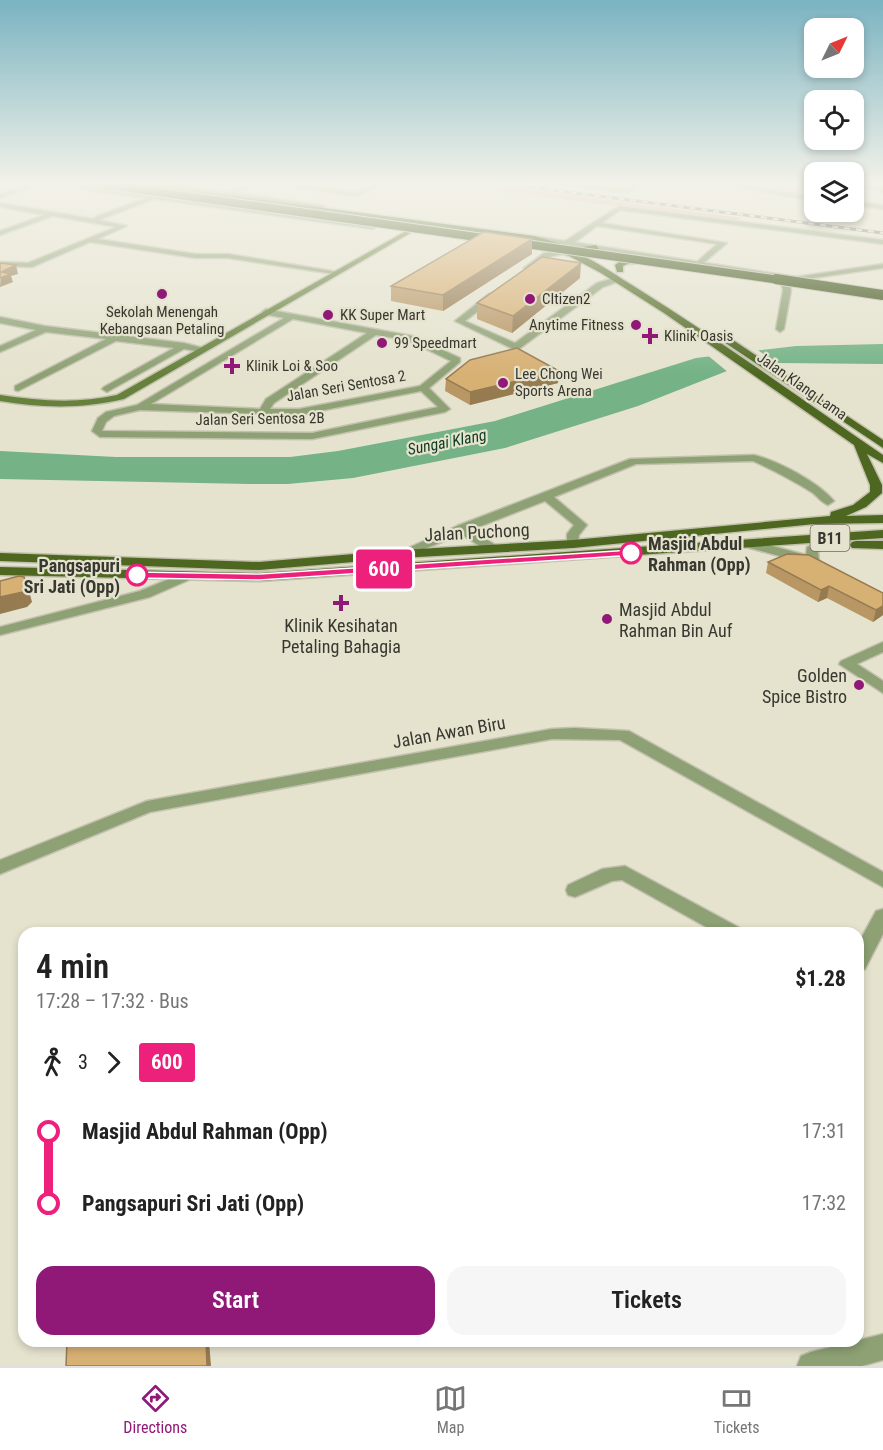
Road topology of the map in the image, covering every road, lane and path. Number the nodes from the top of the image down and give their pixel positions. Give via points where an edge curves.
1 (71, 247) edge
2 (133, 247) edge
3 (376, 247) edge
4 (555, 247) edge
5 (561, 247) edge
6 (564, 247) edge
7 (573, 247) edge
8 (574, 247) edge
9 (576, 247) edge
10 (596, 247) edge
11 (719, 247) edge
12 (653, 258) junction
13 (701, 263) junction
14 (0, 264) edge
15 (883, 266) edge
16 (334, 272) junction
17 (827, 274) junction
18 (519, 275) edge
19 (617, 279) junction
20 (787, 280) junction
21 (504, 286) edge
22 (598, 286) junction
23 (630, 288) junction
24 (650, 289) dead end
25 (883, 293) edge
26 (266, 312) junction
27 (291, 317) junction
28 (0, 320) edge
29 (780, 328) dead end
30 (45, 329) junction
31 (374, 332) junction
32 (117, 337) junction
33 (184, 346) junction
34 (0, 349) edge
35 (202, 350) junction
36 (18, 388) dead end
37 (423, 388) junction
38 (107, 389) dead end
39 (0, 398) edge
40 (140, 407) junction
41 (263, 412) junction
42 (859, 444) junction
43 (883, 445) edge
44 (883, 460) edge
45 (546, 496) junction
46 (828, 501) dead end
47 (883, 519) edge
48 (815, 520) junction
49 (461, 529) junction
50 (883, 534) edge
51 (777, 542) junction
52 (573, 544) junction
53 (750, 544) junction
54 (825, 544) junction
55 (883, 545) edge
56 (493, 549) junction
57 (401, 554) junction
58 (0, 557) edge
59 (0, 571) edge
60 (186, 576) junction
61 (0, 631) edge
62 (883, 646) edge
63 (883, 688) edge
64 (0, 867) edge
65 (883, 880) edge
66 (575, 890) dead end
67 (883, 916) edge
68 (722, 927) edge
69 (864, 952) edge
70 (880, 1352) edge
71 (811, 1366) edge

1 - 14 street via 24,266
2 - 16 street
3 - 16 main road
4 - 25 highway, bridge
5 - 25 highway, bridge
6 - 18 street
7 - 19 main road, Jalan Klang Lama
8 - 23 main road
9 - 12 main road, Jalan Klang Lama via 624,272 619,265 626,261
10 - 12 street
11 - 13 street
12 - 13 street
12 - 20 street
13 - 20 street
15 - 17 street
16 - 26 main road
17 - 20 street
17 - 20 street
19 - 22 street
19 - 23 main road, Jalan Klang Lama
20 - 29 street
21 - 22 street via 459,321 516,346
22 - 23 street
23 - 42 main road, Jalan Klang Lama
24 - 43 main road, Jalan Klang Lama
26 - 27 street, Jalan Seri Sentosa 2
26 - 35 main road
27 - 31 street, Jalan Seri Sentosa 2
27 - 40 street
28 - 30 street
30 - 32 street
30 - 34 street
31 - 37 street, Jalan Seri Sentosa 2 via 409,338 457,360
31 - 41 street via 270,401
32 - 33 street
32 - 36 street
33 - 35 street
33 - 38 street
35 - 39 main road via 130,392 108,400 47,404
37 - 40 street, Jalan Seri Sentosa 2B via 445,409 312,436 97,431 110,414
37 - 41 street, Jalan Seri Sentosa 2 via 299,412
40 - 41 street, Jalan Seri Sentosa 2
42 - 44 main road, Jalan Klang Lama
42 - 48 main road via 876,493 851,511
45 - 46 street via 634,461 753,458 783,471
45 - 49 street
45 - 52 street via 581,525 573,534
47 - 48 main road, Jalan Puchong / B11
48 - 52 main road, Jalan Puchong / B11
49 - 56 street
49 - 57 street
50 - 51 main road, Jalan Puchong / B11
51 - 53 main road, Jalan Puchong / B11
51 - 54 main road
52 - 56 main road, Jalan Puchong / B11
53 - 54 street via 819,563 810,555 811,550
53 - 60 main road, Jalan Puchong / B11 via 260,577
54 - 55 main road
56 - 57 main road, Jalan Puchong / B11
57 - 58 main road, Jalan Puchong / B11 via 260,566
59 - 60 main road, Jalan Puchong / B11
60 - 61 street via 145,594
62 - 63 street via 846,664
64 - 65 street, Jalan Awan Biru via 147,807 337,771 575,733 623,735
66 - 68 street via 609,874 625,873
67 - 69 street
70 - 71 street

